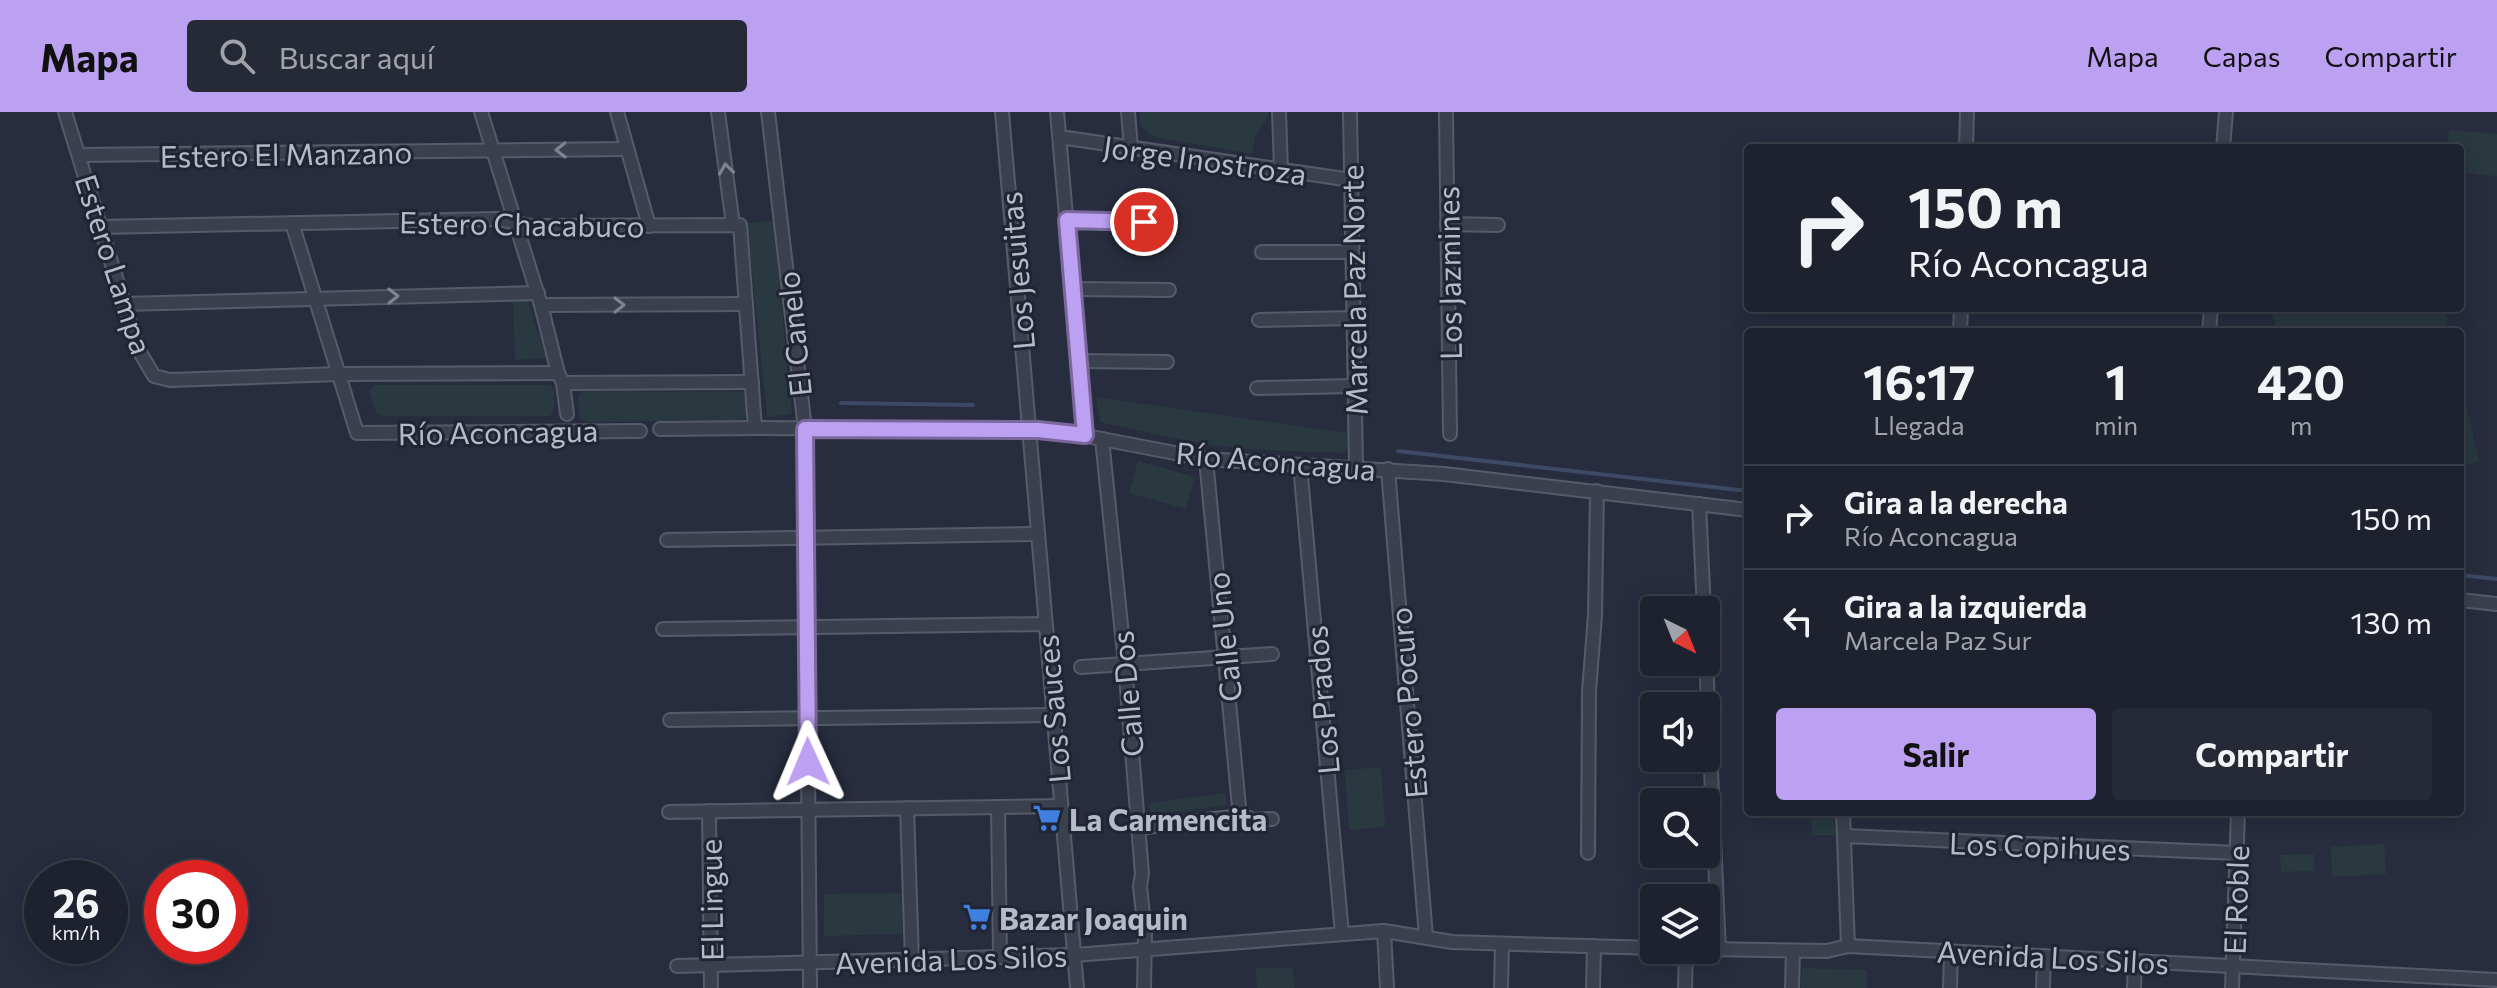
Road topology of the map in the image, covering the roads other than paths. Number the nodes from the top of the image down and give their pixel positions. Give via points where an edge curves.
1 (65, 112) edge
2 (481, 112) edge
3 (617, 112) edge
4 (718, 112) edge
5 (768, 112) edge
6 (1002, 112) edge
7 (1057, 112) edge
8 (1128, 112) edge
9 (1279, 112) edge
10 (1350, 112) edge
11 (1446, 112) edge
12 (1967, 112) edge
13 (2226, 112) edge
14 (1060, 137) junction
15 (1966, 144) edge
16 (2223, 144) edge
17 (1131, 148) junction
18 (627, 149) junction
19 (494, 151) junction
20 (79, 155) junction
21 (1281, 170) junction
22 (1351, 180) junction
23 (1067, 220) junction
24 (1169, 222) dead end
25 (292, 223) junction
26 (516, 224) junction
27 (1447, 224) junction
28 (733, 225) junction
29 (1498, 225) dead end
30 (649, 226) junction
31 (100, 227) junction
32 (1262, 252) dead end
33 (1352, 252) junction
34 (1073, 289) junction
35 (1169, 290) dead end
36 (315, 298) junction
37 (540, 299) junction
38 (124, 304) junction
39 (746, 304) junction
40 (1353, 318) junction
41 (1259, 320) dead end
42 (1079, 361) junction
43 (1167, 362) dead end
44 (339, 374) junction
45 (561, 378) junction
46 (752, 382) junction
47 (1355, 386) junction
48 (1257, 388) dead end
49 (567, 414) dead end
50 (755, 428) junction
51 (660, 429) dead end
52 (805, 429) junction
53 (1030, 430) junction
54 (640, 431) dead end
55 (1450, 434) dead end
56 (1085, 435) junction
57 (1102, 439) junction
58 (1206, 459) junction
59 (1300, 465) junction
60 (1356, 467) junction
61 (1388, 469) junction
62 (1597, 491) junction
63 (1699, 504) junction
64 (1744, 510) edge
65 (1037, 534) junction
66 (806, 538) junction
67 (667, 540) dead end
68 (1703, 596) edge
69 (2464, 600) edge
70 (2497, 604) edge
71 (1045, 624) junction
72 (807, 628) junction
73 (663, 629) dead end
74 (1272, 654) dead end
75 (1225, 657) junction
76 (1125, 664) junction
77 (1081, 667) dead end
78 (1706, 676) edge
79 (1053, 715) junction
80 (808, 718) junction
81 (670, 720) dead end
82 (1060, 806) junction
83 (998, 807) junction
84 (907, 808) junction
85 (808, 810) junction
86 (709, 811) junction
87 (669, 812) dead end
88 (1238, 813) junction
89 (1843, 816) edge
90 (2238, 816) edge
91 (1272, 819) dead end
92 (1138, 828) junction
93 (1844, 836) junction
94 (1588, 853) dead end
95 (2237, 853) junction
96 (1711, 884) edge
97 (1384, 931) junction
98 (1342, 934) junction
99 (1426, 937) junction
100 (1502, 944) junction
101 (1594, 946) junction
102 (1848, 946) junction
103 (1640, 948) edge
104 (1720, 949) edge
105 (1144, 950) junction
106 (1793, 951) junction
107 (1951, 951) junction
108 (1074, 955) junction
109 (2044, 956) junction
110 (1000, 957) junction
111 (912, 960) junction
112 (2135, 960) junction
113 (810, 963) junction
114 (1686, 964) edge
115 (711, 965) junction
116 (677, 966) dead end
117 (2233, 966) junction
118 (2497, 980) edge
119 (711, 988) edge
120 (810, 988) edge
121 (1077, 988) edge
122 (1144, 988) edge
123 (1387, 988) edge
124 (1501, 988) edge
125 (1593, 988) edge
126 (1685, 988) edge
127 (1792, 988) edge
128 (1950, 988) edge
129 (2043, 988) edge
130 (2134, 988) edge
131 (2232, 988) edge

1 - 20 street, Estero Lampa
2 - 19 street
3 - 18 street
28 -> 4 street
5 - 52 street, El Canelo
6 - 53 street, Los Jesuitas
7 - 14 street
8 - 17 street
9 - 21 street
10 - 22 street, Marcela Paz Norte
11 - 27 street, Los Jazmines
12 - 15 street
13 - 16 street
14 - 17 street, Jorge Inostroza
14 - 23 street
17 - 21 street, Jorge Inostroza
18 -> 19 street, Estero El Manzano
18 - 30 street
19 - 20 street, Estero El Manzano
19 - 26 street
20 - 31 street, Estero Lampa
21 - 22 street, Jorge Inostroza
22 - 33 street, Marcela Paz Norte
23 - 24 street
23 - 34 street
25 - 26 street, Estero Chacabuco via 498,219
25 - 31 street, Estero Chacabuco
25 - 36 street
26 - 30 street, Estero Chacabuco
26 - 37 street
27 - 29 street
27 - 55 street, Los Jazmines
28 - 30 street, Estero Chacabuco
28 - 39 street via 740,225
31 - 38 street, Estero Lampa
32 - 33 street
33 - 40 street, Marcela Paz Norte
34 - 35 street
34 - 42 street
36 -> 37 street
36 - 38 street
36 - 44 street
37 -> 39 street
37 - 45 street
38 - 44 street, Estero Lampa via 138,349 154,376 170,380
39 - 46 street
40 - 41 street
40 - 47 street, Marcela Paz Norte
42 - 43 street
42 - 56 street
44 - 45 street
44 - 54 street, Río Aconcagua via 357,433
45 - 46 street
45 - 49 street
46 - 50 street
47 - 48 street
47 - 60 street, Marcela Paz Norte
50 - 51 street, Río Aconcagua
50 - 52 street, Río Aconcagua
52 - 53 street, Río Aconcagua
52 - 66 street, El Canelo
53 - 56 street, Río Aconcagua
53 - 65 street, Los Sauces
56 - 57 street, Río Aconcagua
57 - 58 street, Río Aconcagua
57 - 76 street, Calle Dos
58 - 59 street, Río Aconcagua
58 - 75 street, Calle Uno
59 - 60 street, Río Aconcagua
59 - 98 street, Los Prados
60 - 61 street, Río Aconcagua
61 - 62 street, Río Aconcagua
61 - 99 street, Estero Pocuro
62 - 63 street, Río Aconcagua
62 - 94 street
63 - 64 street, Río Aconcagua
63 - 68 street
65 - 66 street
65 - 71 street, Los Sauces
66 - 67 street
66 - 72 street, El Canelo
69 - 70 street
71 - 72 street
71 - 79 street, Los Sauces
72 - 73 street
72 - 80 street, El Canelo
74 - 75 street
75 - 76 street
75 - 88 street, Calle Uno
76 - 77 street
76 - 92 street, Calle Dos
78 - 96 street
79 - 80 street
79 - 82 street, Los Sauces
80 - 81 street
80 - 85 street, El Canelo
82 - 83 street
82 - 108 street, Los Sauces
83 - 84 street
83 - 110 street
84 - 85 street
84 - 111 street
85 - 86 street
85 - 113 street, El Canelo
86 - 87 street
86 - 115 street, El Lingue
88 - 91 street via 1248,820
88 - 92 street
89 - 93 street
90 - 95 street, El Roble
92 - 105 street, Calle Dos
93 - 95 street, Los Copihues
93 - 102 street
95 - 117 street, El Roble
97 - 98 street, Avenida Los Silos
97 - 99 street, Avenida Los Silos
97 - 123 street
98 - 105 street, Avenida Los Silos
99 - 100 street, Avenida Los Silos
100 - 101 street, Avenida Los Silos
100 - 124 street
101 - 103 street, Avenida Los Silos
101 - 125 street
102 - 106 street, Avenida Los Silos
102 - 107 street, Avenida Los Silos
104 - 106 street, Avenida Los Silos
105 - 108 street, Avenida Los Silos
105 - 122 street, Calle Dos
106 - 127 street
107 - 109 street, Avenida Los Silos
107 - 128 street
108 - 110 street, Avenida Los Silos
108 - 121 street, Los Sauces
109 - 112 street, Avenida Los Silos
109 - 129 street
110 - 111 street, Avenida Los Silos
111 - 113 street, Avenida Los Silos
112 - 117 street, Avenida Los Silos
112 - 130 street
113 - 115 street, Avenida Los Silos
113 - 120 street, El Canelo
114 - 126 street
115 - 116 street, Avenida Los Silos
115 - 119 street, El Lingue
117 - 118 street, Avenida Los Silos
117 - 131 street, El Roble

